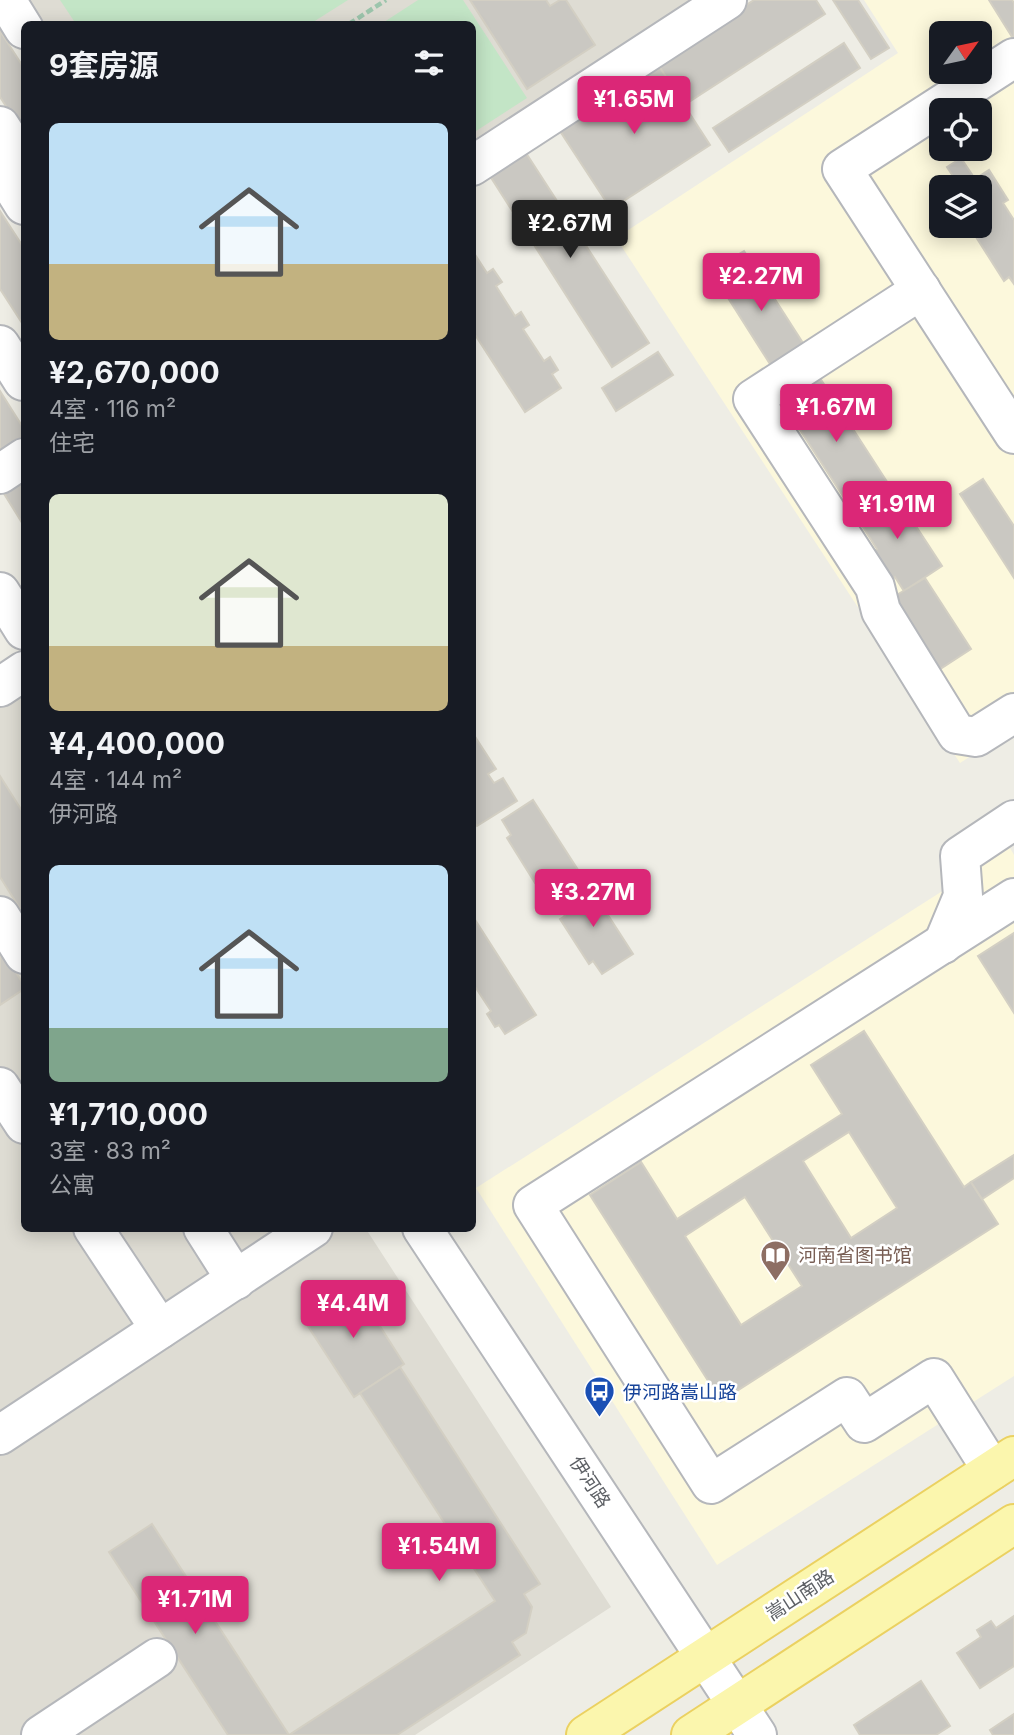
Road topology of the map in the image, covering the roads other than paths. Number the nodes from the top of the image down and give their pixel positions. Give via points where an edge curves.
1 (6, 0) edge
2 (727, 0) edge
3 (21, 24) edge
4 (1014, 58) edge
5 (0, 126) edge
6 (476, 163) edge
7 (11, 180) edge
8 (921, 290) junction
9 (0, 345) edge
10 (21, 378) edge
11 (1008, 410) edge
12 (21, 460) edge
13 (0, 474) edge
14 (0, 592) edge
15 (21, 625) edge
16 (21, 673) edge
17 (0, 687) edge
18 (1014, 713) edge
19 (1014, 820) edge
20 (1014, 898) edge
21 (0, 916) edge
22 (943, 944) junction
23 (21, 949) edge
24 (0, 1087) edge
25 (21, 1119) edge
26 (96, 1232) edge
27 (206, 1232) edge
28 (307, 1232) edge
29 (425, 1232) edge
30 (236, 1280) junction
31 (160, 1329) junction
32 (0, 1435) edge
33 (1003, 1463) edge
34 (1014, 1524) edge
35 (705, 1657) junction
36 (157, 1658) dead end
37 (747, 1720) edge
38 (41, 1735) edge
39 (586, 1735) edge
40 (691, 1735) edge

1 - 3 street
2 - 6 street
4 - 8 street via 842,169
5 - 7 street
8 - 11 street
8 - 18 street via 753,399 875,587 881,611 957,734 976,737
9 - 10 street
12 - 13 street
14 - 15 street
16 - 17 street
19 - 22 street via 960,856 962,896
20 - 22 street
21 - 23 street
22 - 33 street via 533,1205 711,1484 847,1397 864,1423 934,1378
24 - 25 street
26 - 31 street
27 - 30 street
28 - 30 street
29 - 35 street, 伊河路
30 - 31 street
31 - 32 street
33 - 35 main road, 嵩山南路
34 - 37 main road
35 - 37 street, 伊河路
35 - 39 main road, 嵩山南路
36 - 38 street
37 - 40 main road

